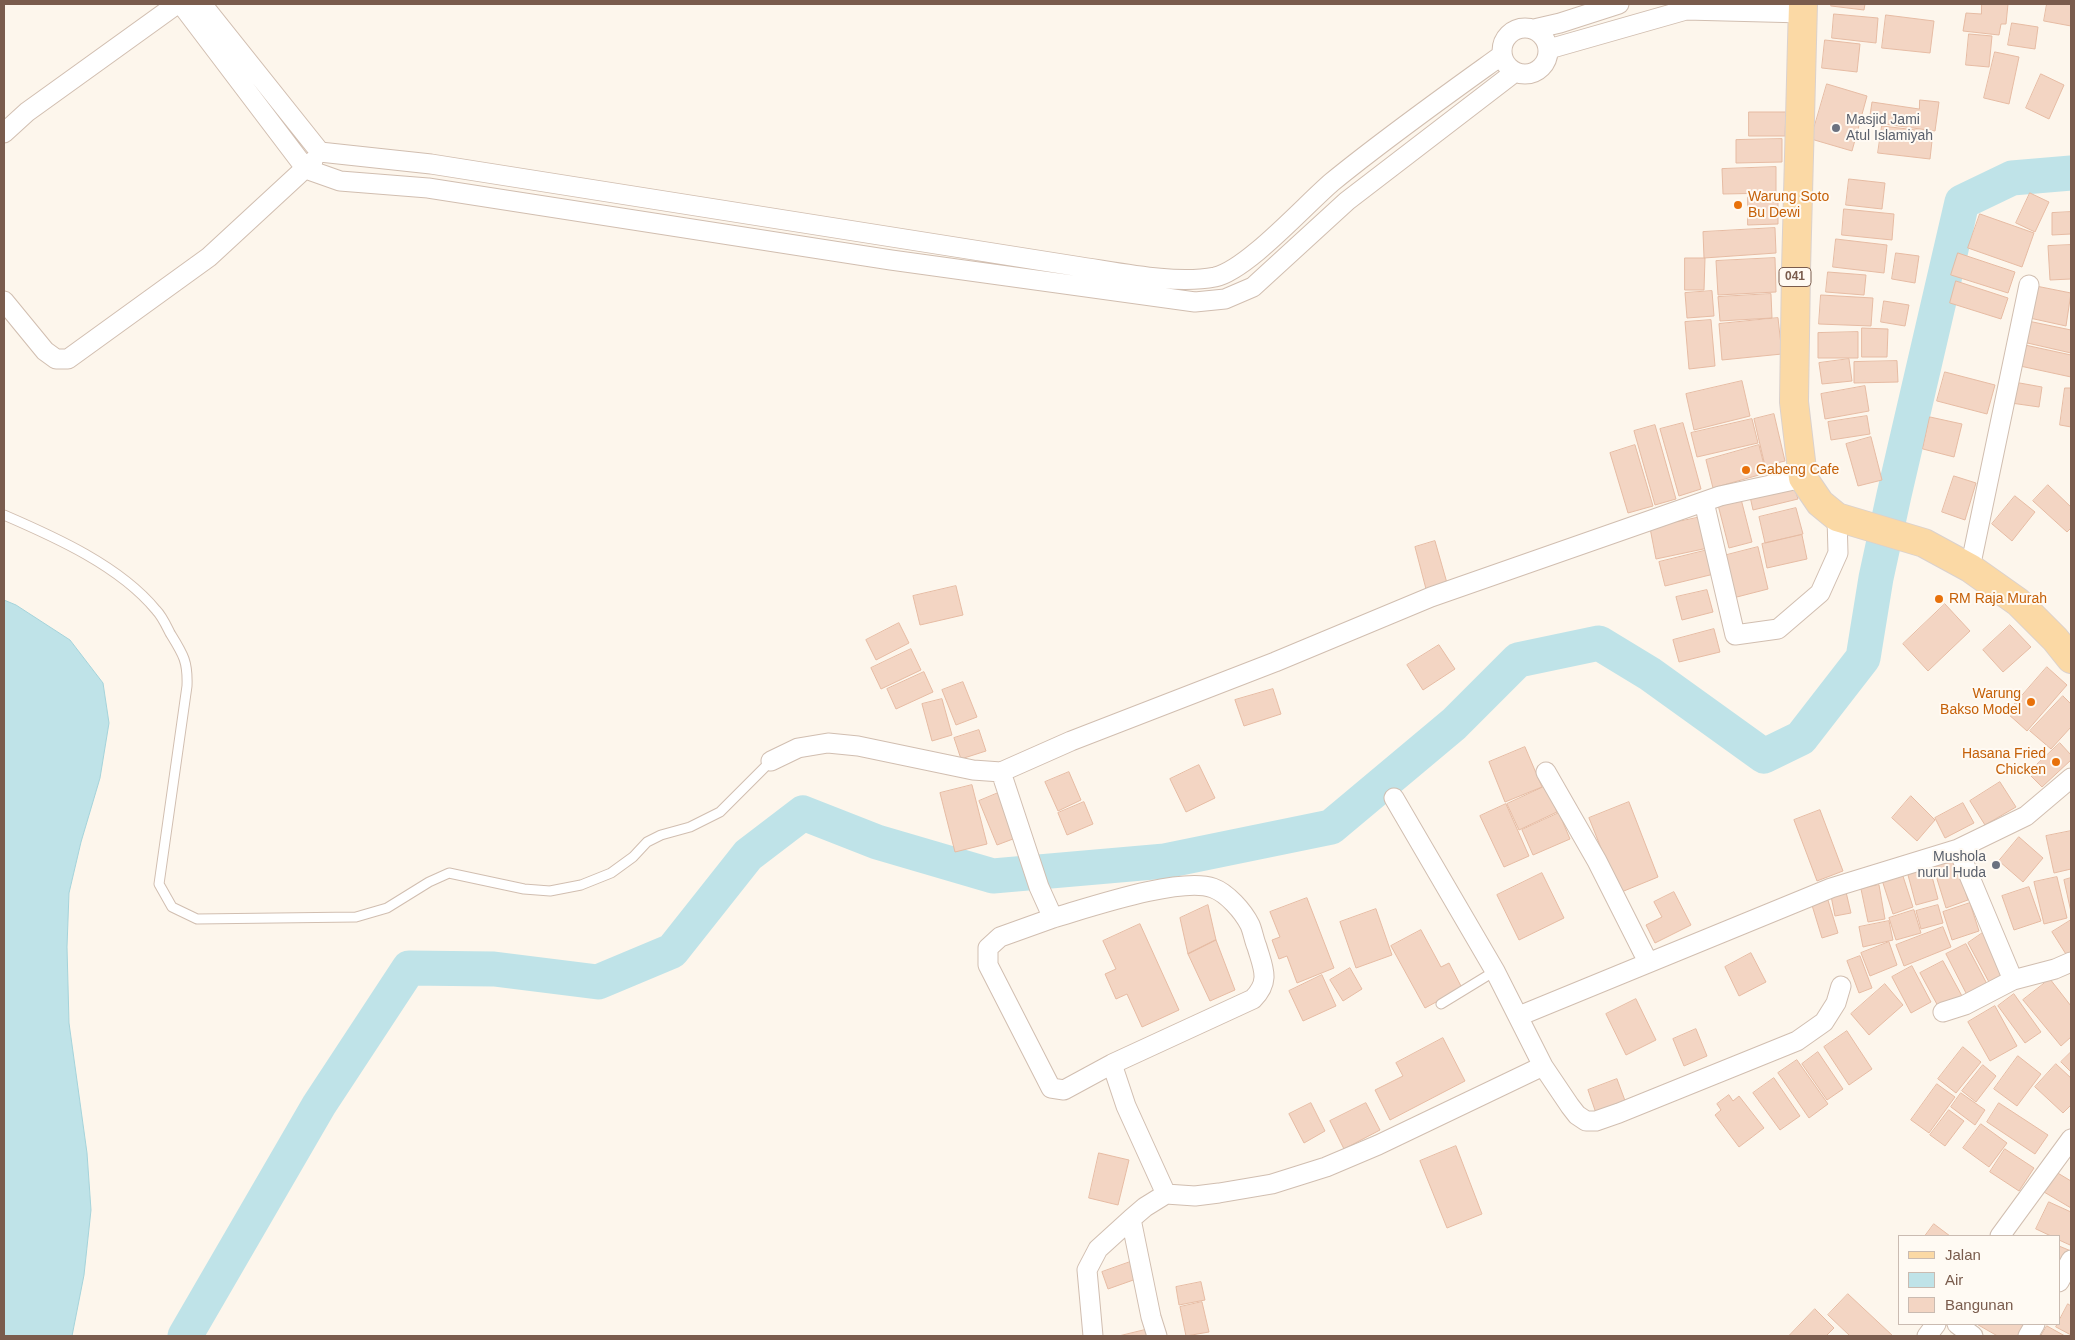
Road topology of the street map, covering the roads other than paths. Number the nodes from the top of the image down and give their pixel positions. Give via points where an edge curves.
1 (176, 4) edge
2 (181, 4) edge
3 (202, 4) edge
4 (1619, 4) edge
5 (1803, 8) edge
6 (1534, 29) junction
7 (1549, 49) junction
8 (1502, 55) junction
9 (1515, 72) junction
10 (4, 133) edge
11 (320, 152) junction
12 (431, 164) junction
13 (306, 169) junction
14 (1331, 183) junction
15 (428, 188) junction
16 (1348, 201) junction
17 (896, 237) junction
18 (891, 260) junction
19 (2029, 285) dead end
20 (4, 301) edge
21 (1803, 478) junction
22 (1704, 502) junction
23 (4, 515) edge
24 (1847, 519) junction
25 (1970, 568) junction
26 (2071, 659) edge
27 (772, 762) joint
28 (1000, 772) junction
29 (1546, 772) dead end
30 (2071, 778) edge
31 (1394, 798) dead end
32 (1958, 850) junction
33 (1053, 918) junction
34 (1648, 962) junction
35 (2071, 962) edge
36 (1495, 971) junction
37 (2013, 980) junction
38 (1841, 986) dead end
39 (1441, 1004) dead end
40 (1943, 1012) dead end
41 (1519, 1016) junction
42 (1112, 1064) junction
43 (1543, 1066) junction
44 (2071, 1139) edge
45 (1166, 1194) junction
46 (1131, 1219) junction
47 (2001, 1235) edge
48 (2071, 1260) edge
49 (2060, 1280) edge
50 (1935, 1325) edge
51 (1957, 1325) edge
52 (2034, 1325) edge
53 (1093, 1336) edge
54 (1157, 1336) edge
55 (1927, 1336) edge
56 (1973, 1336) edge
57 (2028, 1336) edge

1 - 10 street via 27,112
2 - 13 street
3 - 11 street
4 - 6 street
5 - 7 street via 1686,10
5 - 21 main road, 041 via 1794,402
6 - 7 street via 1542,33
6 - 8 street via 1526,27 1510,32 1502,46
7 - 9 street via 1539,70 1531,74
8 - 9 street
8 - 14 street
9 - 16 street
11 - 12 street
11 - 13 street
12 - 15 street
12 - 17 street
13 - 15 street via 340,181
13 - 20 street via 210,257 68,359 56,359 45,351
14 - 16 street
14 - 17 street via 1248,259 1216,276 1173,279 1115,272
15 - 18 street
16 - 18 street via 1253,287 1225,298 1195,302
17 - 18 street
19 - 25 street
21 - 22 street
21 - 24 main road, 041 via 1820,503
22 - 24 street via 1734,635 1778,629 1820,592 1838,553
22 - 28 street via 1431,596
23 - 27 lane via 55,537 122,578 156,610 182,652 188,668 187,686 159,884 172,907 197,920 356,917 387,908 449,873 524,889 550,891 581,885 611,873 660,835 690,827 720,812
24 - 25 main road via 1924,543
25 - 26 main road via 2018,602
27 - 28 street via 798,748 828,743 858,746 973,770
28 - 33 street via 1039,887
29 - 34 street via 1597,861
30 - 32 street via 2026,816
31 - 36 street
32 - 34 street via 1831,888
32 - 37 street
33 - 42 street via 1000,937 988,948 988,965 1051,1088 1064,1090
33 - 42 street via 1154,890 1201,885 1214,888 1231,900 1250,924 1264,970 1260,992 1252,999
34 - 41 street
35 - 37 street
36 - 39 lane
36 - 41 street
37 - 40 street via 1965,1005
38 - 43 street via 1824,1022 1797,1041 1596,1121 1586,1121 1576,1114
41 - 43 street
42 - 45 street via 1126,1106
43 - 45 street via 1378,1145 1326,1166 1272,1184 1195,1196
44 - 47 street
45 - 46 street
46 - 53 street via 1098,1249 1088,1270
46 - 54 street
48 - 49 street
50 - 55 street
51 - 56 street
52 - 57 street

